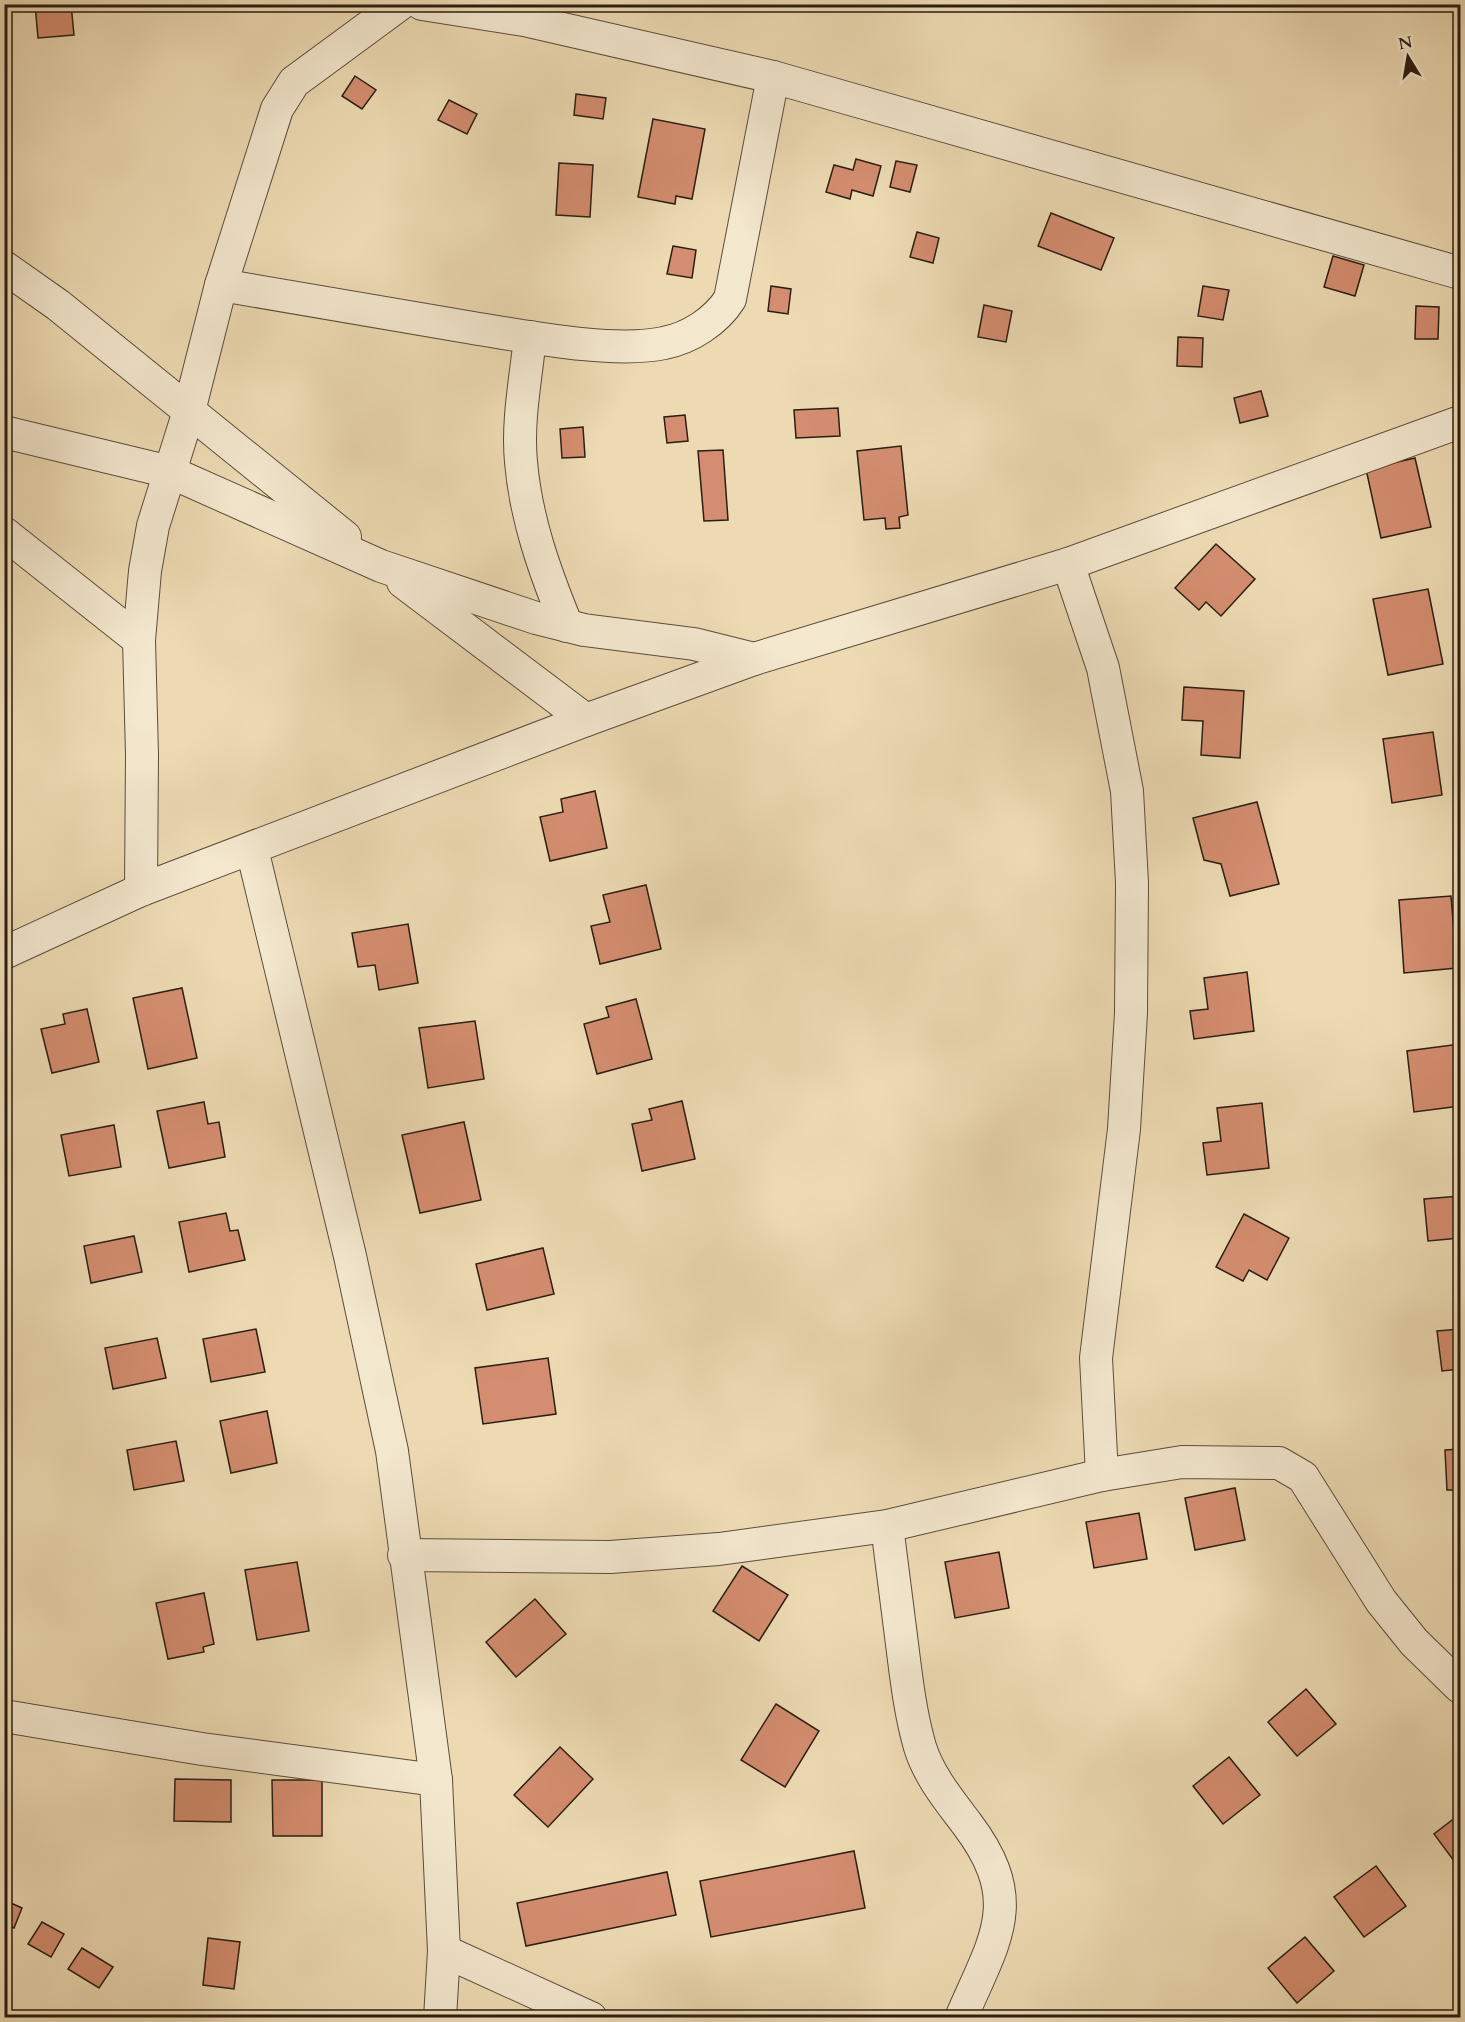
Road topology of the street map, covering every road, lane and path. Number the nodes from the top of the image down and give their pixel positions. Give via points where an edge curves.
1 (400, 4) edge
2 (422, 4) edge
3 (773, 76) junction
4 (4, 267) edge
5 (1461, 273) edge
6 (221, 285) junction
7 (530, 337) junction
8 (189, 411) junction
9 (1461, 422) edge
10 (4, 432) edge
11 (170, 472) junction
12 (4, 533) edge
13 (1068, 564) junction
14 (381, 566) junction
15 (567, 626) junction
16 (139, 640) junction
17 (754, 659) junction
18 (586, 720) junction
19 (252, 849) junction
20 (141, 890) junction
21 (4, 953) edge
22 (1102, 1475) junction
23 (887, 1526) junction
24 (404, 1555) junction
25 (1461, 1687) edge
26 (4, 1716) edge
27 (436, 1780) junction
28 (444, 1951) junction
29 (440, 2018) edge
30 (591, 2018) edge
31 (961, 2018) edge

1 - 6 street via 294,82 277,109
2 - 3 street via 525,20
3 - 5 street
3 - 7 street via 730,299 719,316 664,343 627,346
4 - 8 street via 58,305
6 - 7 street
6 - 8 street
7 - 15 street via 521,423 524,492 538,554
8 - 11 street
8 - 14 street
9 - 13 street
10 - 11 street
11 - 14 street
11 - 16 street via 153,526
12 - 16 street
13 - 17 street
13 - 22 street via 1103,668 1127,791 1132,883 1131,1013 1124,1129 1096,1358
14 - 15 street
14 - 18 street
15 - 17 street via 694,644
16 - 20 street
17 - 18 street
18 - 19 street
19 - 20 street
19 - 24 street via 350,1256 392,1451
20 - 21 street
22 - 23 street
22 - 25 street via 1182,1462 1242,1461 1279,1463 1303,1477 1380,1601 1414,1642
23 - 24 street via 718,1549 610,1557
23 - 31 street via 910,1705 920,1748 938,1784 983,1845 1000,1898 993,1949
24 - 27 street
26 - 27 street via 202,1749
27 - 28 street
28 - 29 street
28 - 30 street

